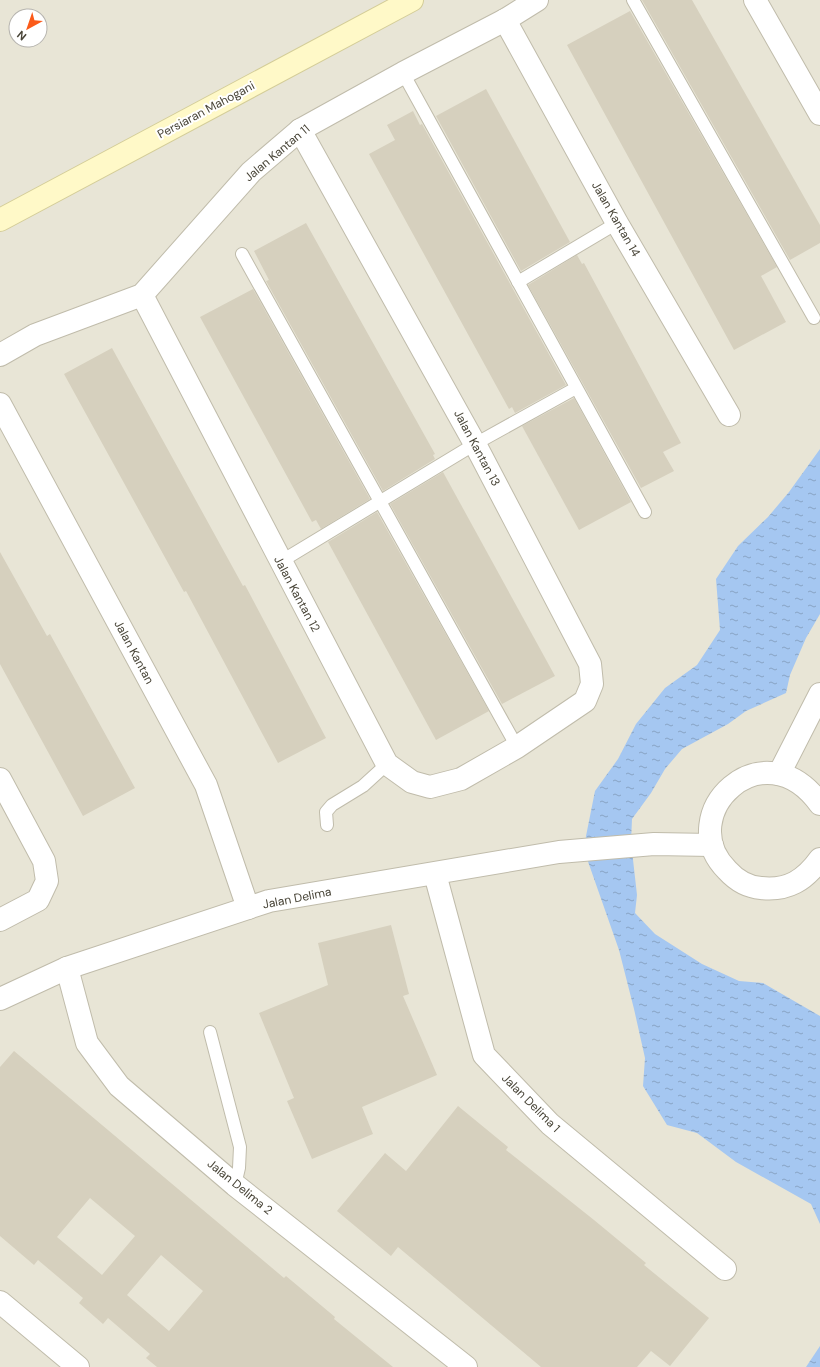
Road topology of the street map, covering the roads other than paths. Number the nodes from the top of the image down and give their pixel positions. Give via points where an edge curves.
1 (412, 0) edge
2 (537, 0) edge
3 (632, 0) edge
4 (755, 0) edge
5 (505, 20) junction
6 (403, 73) junction
7 (820, 114) edge
8 (300, 130) junction
9 (0, 220) edge
10 (618, 223) junction
11 (242, 254) dead end
12 (518, 282) junction
13 (142, 295) junction
14 (814, 318) dead end
15 (0, 355) edge
16 (576, 388) junction
17 (0, 404) edge
18 (729, 415) dead end
19 (475, 444) junction
20 (380, 502) junction
21 (645, 512) dead end
22 (280, 562) junction
23 (820, 694) edge
24 (517, 747) junction
25 (387, 764) junction
26 (779, 774) junction
27 (0, 779) edge
28 (820, 804) edge
29 (327, 825) dead end
30 (712, 846) junction
31 (817, 871) edge
32 (435, 874) junction
33 (248, 908) junction
34 (0, 920) edge
35 (67, 968) junction
36 (0, 999) edge
37 (210, 1032) dead end
38 (235, 1185) junction
39 (725, 1269) dead end
40 (0, 1302) edge
41 (78, 1367) edge
42 (466, 1367) edge

1 - 9 main road, Persiaran Mahogani
2 - 5 street, Jalan Kantan 11
3 - 14 lane
4 - 7 street
5 - 6 street, Jalan Kantan 11
5 - 10 street, Jalan Kantan 14
6 - 8 street, Jalan Kantan 11
6 - 12 lane
8 - 13 street, Jalan Kantan 11 via 251,172
8 - 19 street, Jalan Kantan 13
10 - 12 lane
10 - 18 street, Jalan Kantan 14
11 - 20 lane
12 - 16 lane
13 - 15 street, Jalan Kantan 11 via 35,335
13 - 22 street, Jalan Kantan 12
16 - 19 lane
16 - 21 lane
17 - 33 street, Jalan Kantan via 206,786
19 - 20 lane
19 - 24 street, Jalan Kantan 13 via 590,664 592,684 585,701
20 - 22 lane
20 - 24 lane
22 - 25 street, Jalan Kantan 12
23 - 26 street
24 - 25 street, Jalan Kantan 12 via 461,779 430,787 412,782
25 - 29 lane via 363,786 332,805 326,812
26 - 28 street via 796,779 810,790
26 - 30 street via 759,773 741,780 726,791 715,807 710,826
27 - 34 street via 44,861 47,881 38,900
30 - 31 street via 721,864 735,879 754,887 774,889 794,884
30 - 32 street, Jalan Delima via 654,844 559,852
32 - 33 street, Jalan Delima via 269,901
32 - 39 street, Jalan Delima 1 via 484,1055 550,1124
33 - 35 street, Jalan Delima
35 - 36 street, Jalan Delima
35 - 38 street, Jalan Delima 2 via 87,1043 119,1086
37 - 38 lane via 240,1146
38 - 42 street, Jalan Delima 2
40 - 41 street

